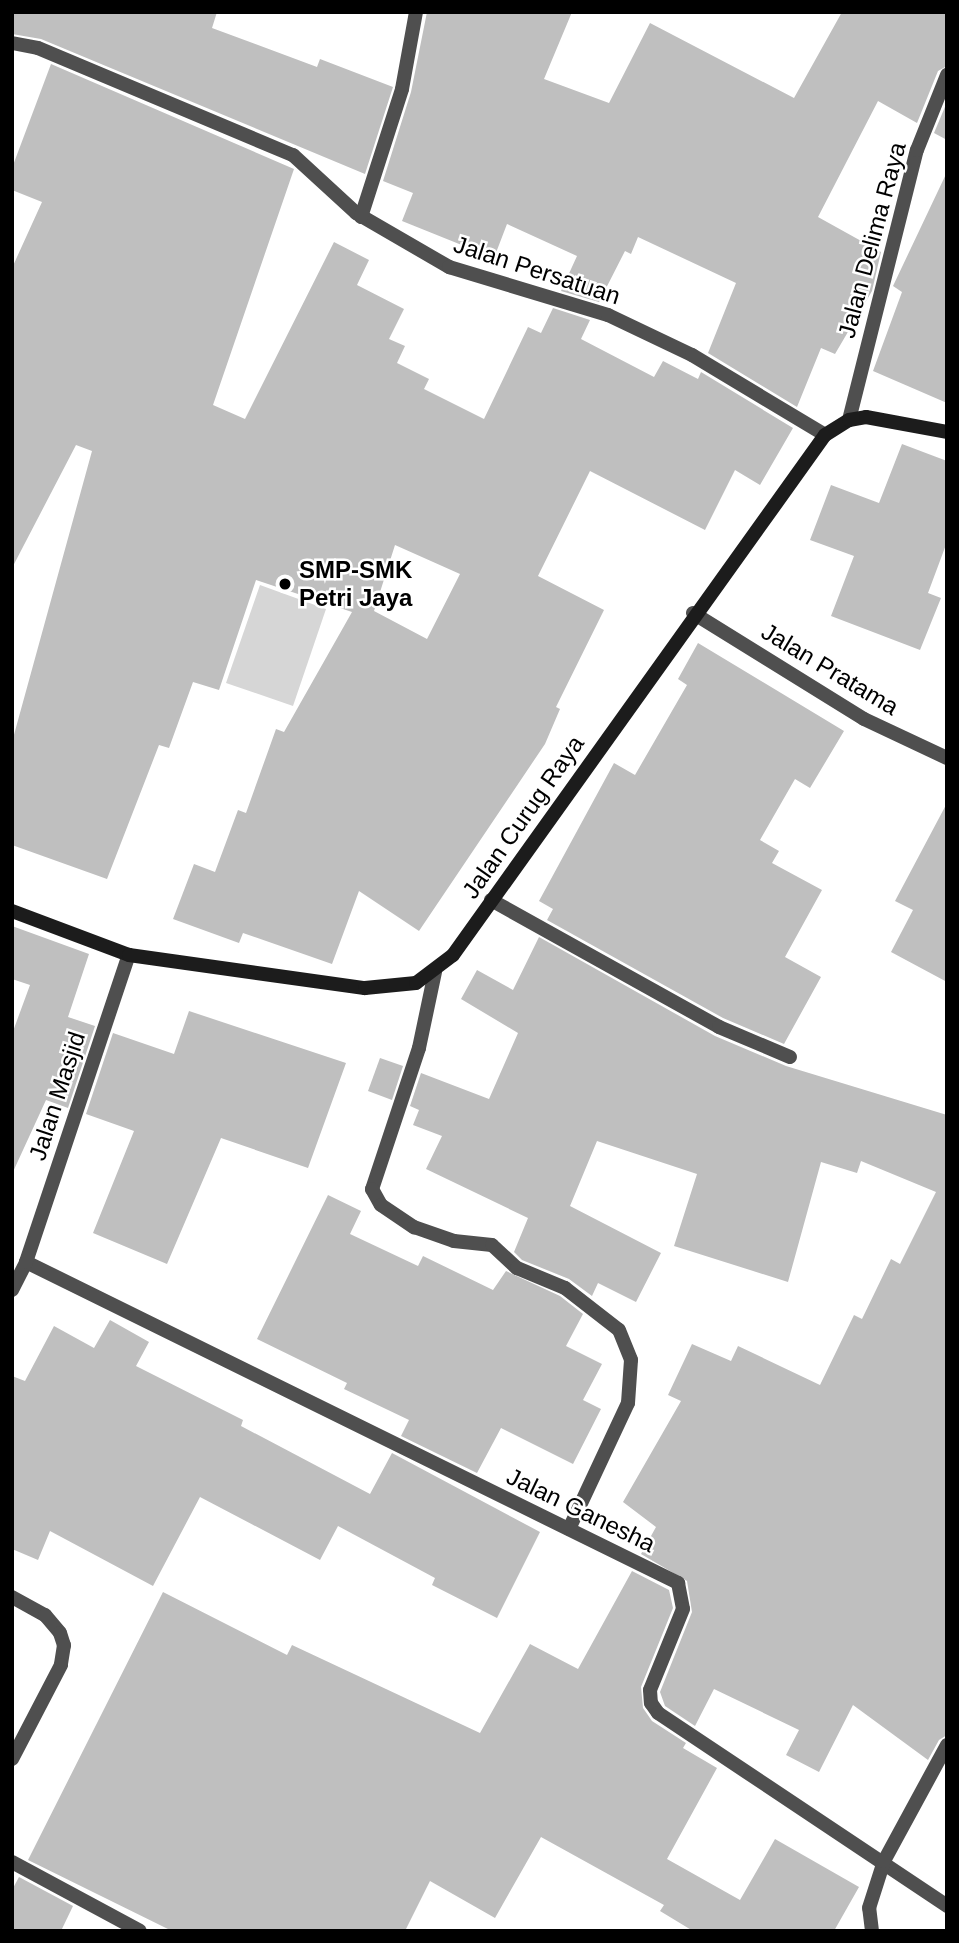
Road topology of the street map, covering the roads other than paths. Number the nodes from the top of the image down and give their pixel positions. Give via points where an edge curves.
1 (416, 12) edge
2 (12, 43) edge
3 (947, 75) edge
4 (361, 217) junction
5 (849, 420) junction
6 (947, 432) edge
7 (825, 435) junction
8 (693, 613) junction
9 (947, 758) edge
10 (491, 900) junction
11 (12, 911) edge
12 (129, 955) junction
13 (435, 972) junction
14 (790, 1057) dead end
15 (26, 1262) junction
16 (12, 1290) edge
17 (569, 1530) junction
18 (12, 1597) edge
19 (947, 1745) edge
20 (12, 1759) edge
21 (884, 1861) junction
22 (12, 1862) edge
23 (947, 1906) edge
24 (140, 1931) edge
25 (872, 1931) edge

1 - 4 street via 402,89
2 - 4 street, Jalan Persatuan via 38,48 293,155
3 - 5 street, Jalan Delima Raya via 917,150
4 - 7 street, Jalan Persatuan via 449,267 608,314 692,355
5 - 6 street, Jalan Curug Raya via 883,417
5 - 7 street, Jalan Curug Raya
7 - 8 street, Jalan Curug Raya
8 - 9 street, Jalan Pratama via 864,719
8 - 10 street, Jalan Curug Raya
10 - 13 street, Jalan Curug Raya via 453,955
10 - 14 street via 719,1027
11 - 12 street, Jalan Curug Raya
12 - 13 street, Jalan Curug Raya via 365,988 416,983
12 - 15 street, Jalan Masjid
13 - 17 street via 419,1048 372,1189 381,1205 414,1227 454,1241 492,1245 517,1268 565,1288 619,1330 631,1360 628,1404
15 - 16 street, Jalan Masjid
15 - 17 street, Jalan Ganesha
17 - 21 street, Jalan Ganesha via 678,1583 683,1609 650,1690 658,1713
18 - 20 street via 45,1615 64,1645 61,1665
19 - 21 street
21 - 23 street, Jalan Ganesha
21 - 25 street via 869,1908
22 - 24 street

